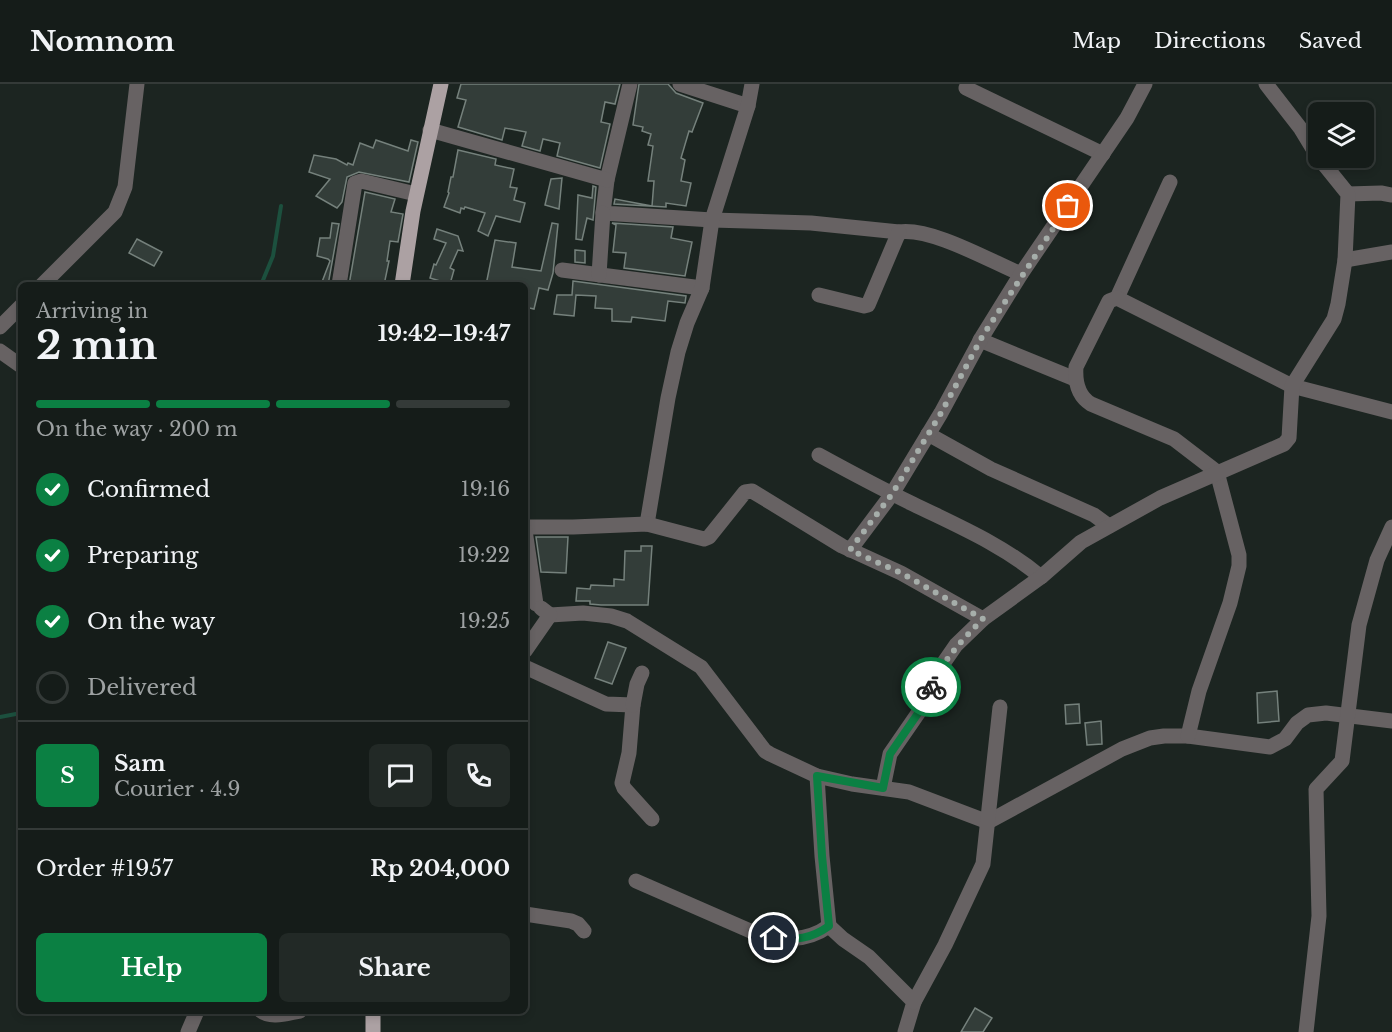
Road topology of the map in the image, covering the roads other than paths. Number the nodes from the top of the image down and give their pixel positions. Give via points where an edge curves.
1 (137, 84) edge
2 (441, 84) edge
3 (630, 84) edge
4 (680, 84) edge
5 (752, 84) edge
6 (1144, 84) edge
7 (1266, 84) edge
8 (966, 88) dead end
9 (748, 106) junction
10 (429, 130) junction
11 (1308, 140) edge
12 (1103, 154) junction
13 (1328, 168) edge
14 (607, 180) junction
15 (1170, 182) dead end
16 (416, 194) junction
17 (1348, 194) junction
18 (1392, 195) edge
19 (603, 213) junction
20 (712, 220) junction
21 (899, 232) junction
22 (1392, 252) edge
23 (1345, 260) junction
24 (562, 270) dead end
25 (1021, 274) junction
26 (599, 275) junction
27 (45, 282) edge
28 (339, 282) edge
29 (402, 282) edge
30 (702, 288) junction
31 (819, 296) dead end
32 (1118, 298) junction
33 (18, 309) edge
34 (0, 327) edge
35 (981, 340) junction
36 (0, 351) edge
37 (18, 364) edge
38 (1075, 379) junction
39 (1292, 386) junction
40 (1392, 412) edge
41 (928, 434) junction
42 (819, 455) dead end
43 (1217, 472) junction
44 (892, 494) junction
45 (647, 524) junction
46 (1109, 526) junction
47 (1392, 527) edge
48 (528, 528) edge
49 (850, 550) junction
50 (528, 573) edge
51 (1041, 577) junction
52 (530, 603) edge
53 (550, 615) junction
54 (983, 619) junction
55 (528, 647) edge
56 (528, 668) edge
57 (642, 673) dead end
58 (633, 705) junction
59 (1000, 707) dead end
60 (1348, 715) junction
61 (1392, 721) edge
62 (1188, 736) junction
63 (817, 776) junction
64 (883, 788) junction
65 (652, 819) dead end
66 (988, 822) junction
67 (636, 881) dead end
68 (528, 914) edge
69 (829, 926) junction
70 (584, 932) dead end
71 (915, 1002) junction
72 (195, 1014) edge
73 (265, 1014) edge
74 (281, 1014) edge
75 (373, 1014) edge
76 (188, 1032) edge
77 (373, 1032) edge
78 (905, 1032) edge
79 (1306, 1032) edge

1 - 27 street via 122,200 116,212
2 - 10 main road
3 - 14 street
4 - 9 street
5 - 9 street
6 - 12 street
7 - 11 street
8 - 12 street
9 - 20 street
10 - 14 street
10 - 16 main road
12 - 25 street
13 - 17 street
14 - 19 street
15 - 32 street
16 - 28 street via 361,181 355,183
16 - 29 main road
17 - 18 street
17 - 23 street
19 - 20 street
19 - 26 street
20 - 21 street
20 - 30 street
21 - 25 street via 935,236
21 - 31 street via 868,305
22 - 23 street
23 - 39 street via 1334,319
24 - 26 street
25 - 35 street
26 - 30 street
30 - 45 street via 678,352
32 - 38 street via 1108,301 1076,367
32 - 39 street
33 - 34 street
35 - 38 street
35 - 41 street
36 - 37 street
38 - 43 street via 1087,402 1174,439
39 - 40 street
39 - 43 street via 1287,441
41 - 44 street
41 - 46 street via 991,469 1094,515
42 - 44 street
43 - 46 street
43 - 62 street via 1239,566
44 - 49 street
44 - 51 street via 974,533
45 - 48 street
45 - 49 street via 707,538 746,492 752,491
46 - 51 street via 1081,542
47 - 60 street via 1377,560 1359,625
49 - 54 street via 901,573
50 - 52 street
51 - 54 street
52 - 53 street
53 - 55 street
53 - 63 street via 583,613 627,621 701,667 765,751
54 - 64 street via 956,645 938,671 921,709 890,754
56 - 58 street via 606,704
57 - 58 street
58 - 65 street via 630,753 622,783
59 - 66 street
60 - 61 street
60 - 62 street via 1308,715 1285,739 1270,747
60 - 79 street via 1342,761 1316,789 1319,916
62 - 66 street via 1140,741
63 - 64 street
63 - 69 street
64 - 66 street via 916,794
66 - 71 street via 983,864
67 - 69 street via 774,938 805,938
68 - 70 street via 571,921
69 - 71 street via 869,957
71 - 78 street
72 - 76 street
73 - 74 street
75 - 77 main road

